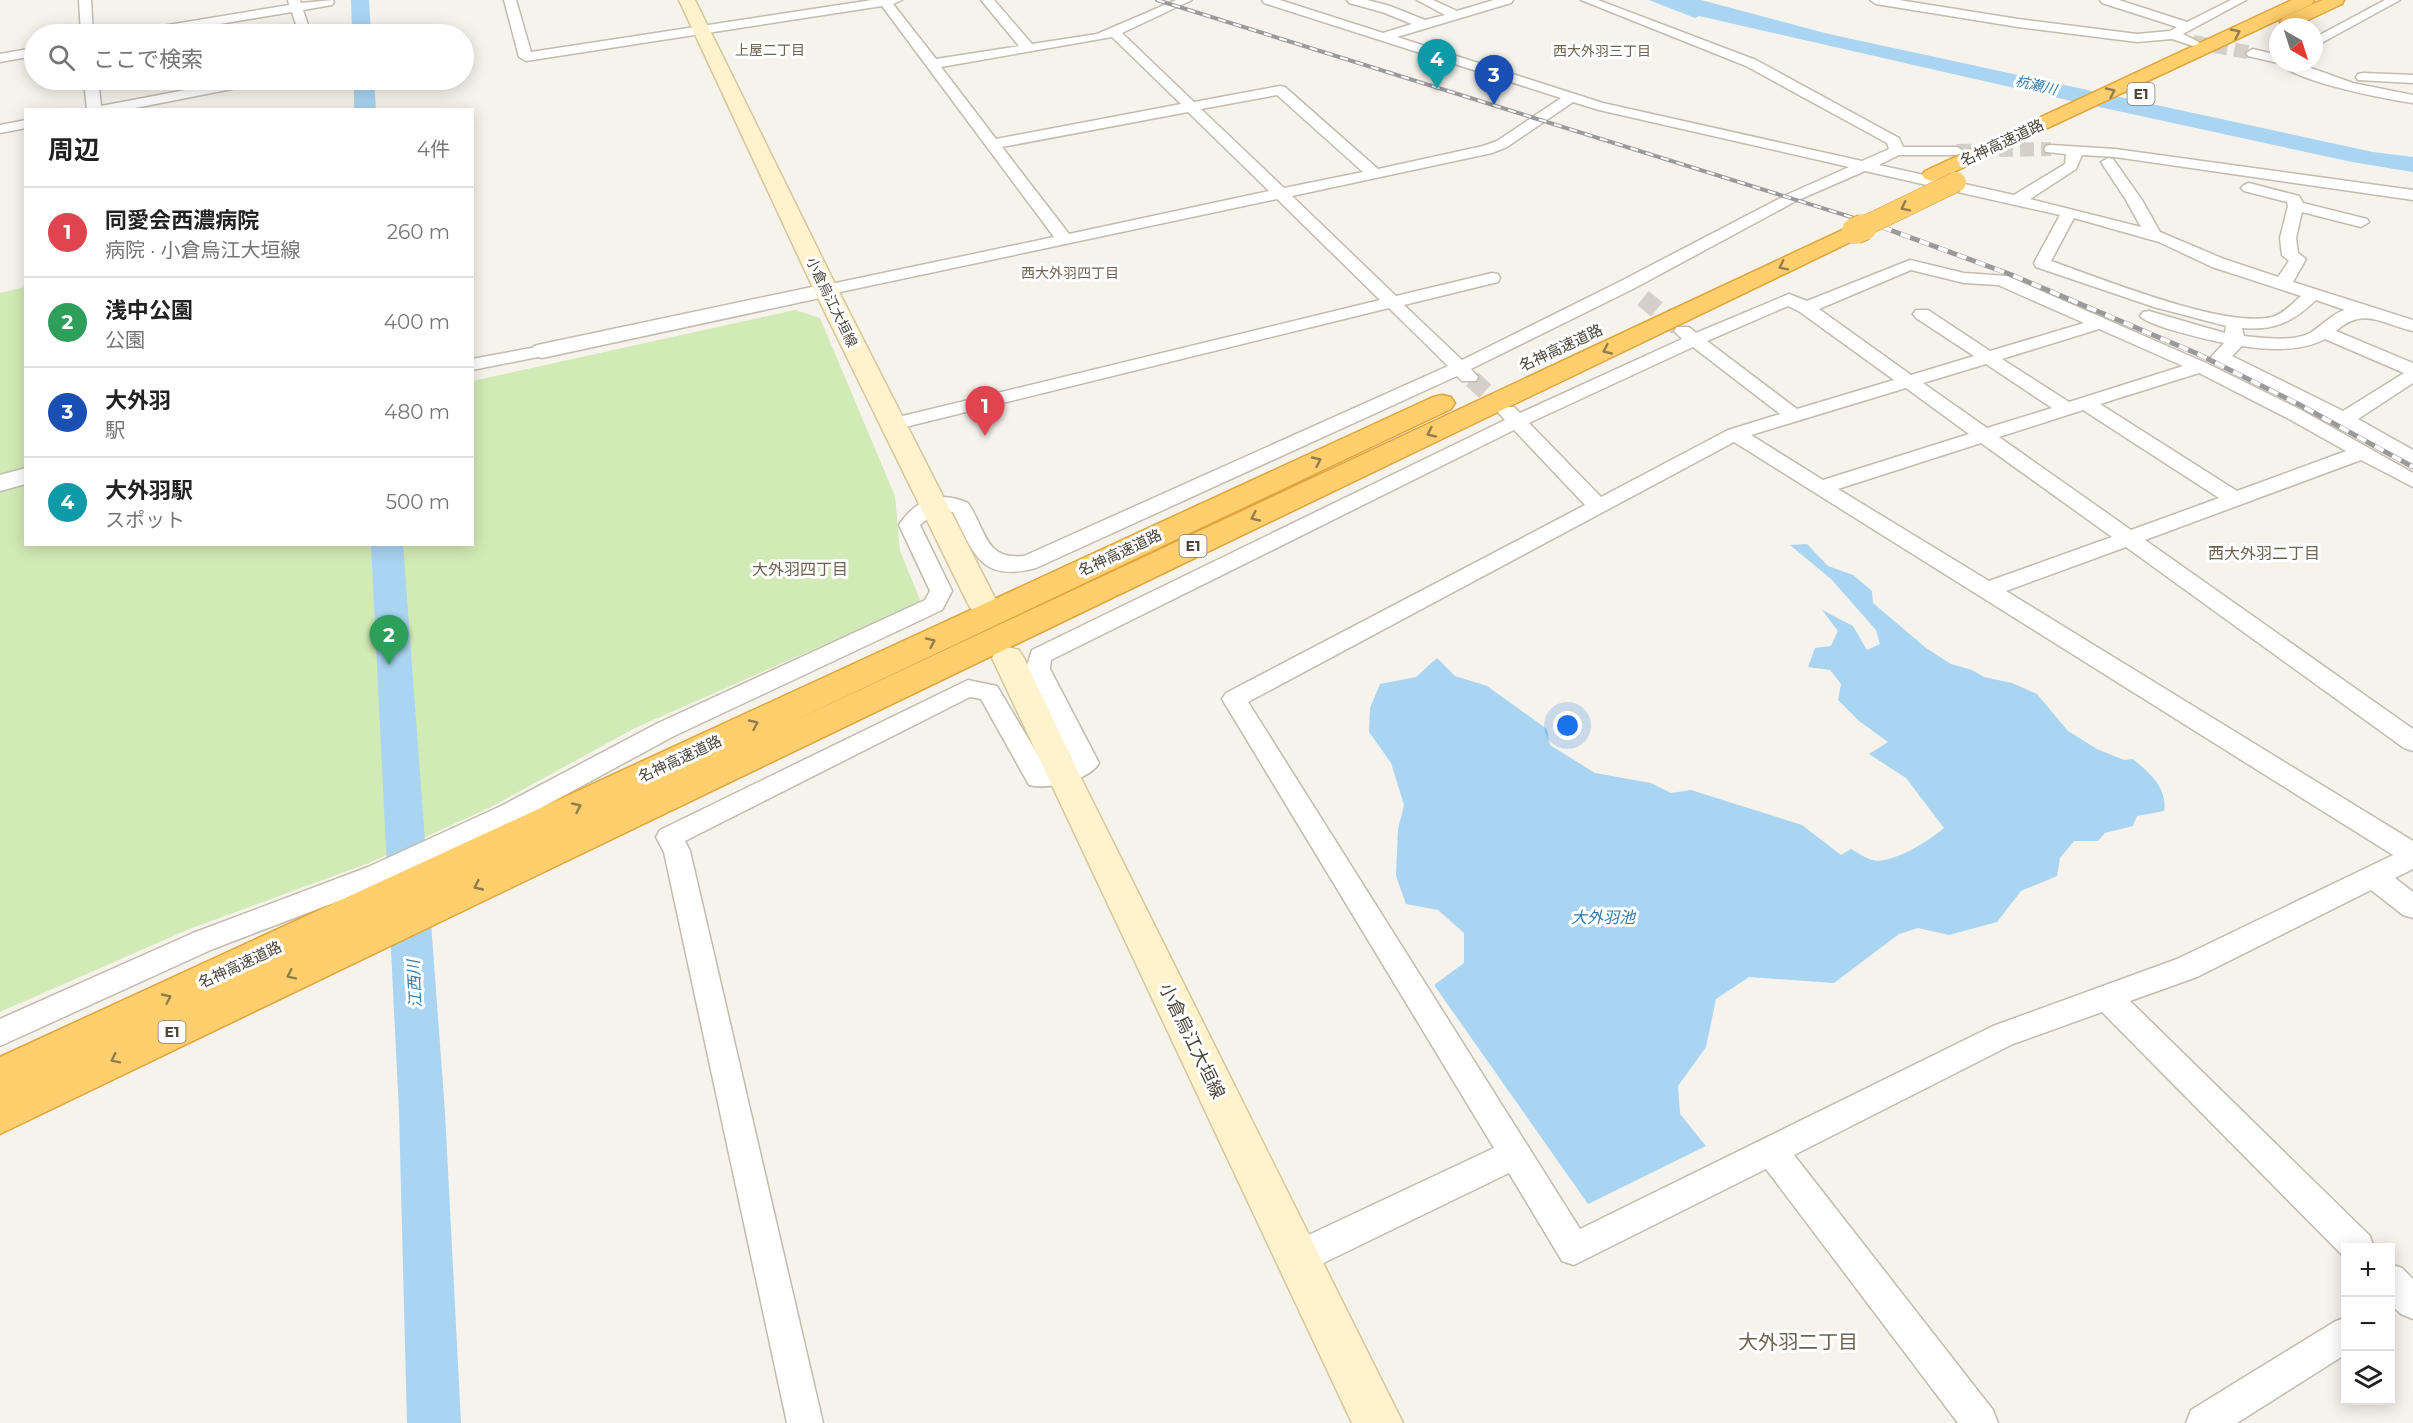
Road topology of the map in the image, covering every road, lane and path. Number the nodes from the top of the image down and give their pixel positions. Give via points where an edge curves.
1 (85, 0) edge
2 (510, 0) edge
3 (687, 0) edge
4 (987, 0) edge
5 (1186, 0) edge
6 (1268, 0) edge
7 (1353, 0) edge
8 (1423, 0) edge
9 (1507, 0) edge
10 (1587, 0) edge
11 (1876, 0) edge
12 (2106, 0) edge
13 (2240, 0) edge
14 (2306, 0) edge
15 (2336, 0) edge
16 (2394, 0) edge
17 (888, 1) edge
18 (328, 2) dead end
19 (295, 4) edge
20 (1458, 16) junction
21 (2298, 18) edge
22 (86, 24) edge
23 (190, 24) edge
24 (302, 24) edge
25 (1425, 25) junction
26 (2188, 26) junction
27 (701, 30) junction
28 (1114, 32) junction
29 (2269, 32) edge
30 (2173, 34) junction
31 (1383, 37) junction
32 (2323, 38) edge
33 (2193, 42) tunnel mouth
34 (1029, 49) junction
35 (2253, 53) tunnel mouth
36 (24, 54) edge
37 (2269, 56) edge
38 (0, 58) edge
39 (933, 64) junction
40 (2323, 68) edge
41 (2309, 72) edge
42 (2413, 79) edge
43 (92, 90) edge
44 (205, 90) edge
45 (1572, 97) junction
46 (2413, 99) edge
47 (1193, 107) junction
48 (94, 108) edge
49 (110, 108) edge
50 (24, 124) edge
51 (0, 129) edge
52 (993, 144) junction
53 (2051, 149) tunnel mouth
54 (1897, 151) junction
55 (1957, 151) tunnel mouth
56 (2072, 158) junction
57 (2108, 162) junction
58 (1862, 166) junction
59 (1376, 175) junction
60 (1281, 195) junction
61 (2413, 195) edge
62 (2017, 200) junction
63 (2296, 207) junction
64 (2069, 212) junction
65 (2361, 222) dead end
66 (1842, 227) junction
67 (2153, 236) junction
68 (1065, 240) junction
69 (1492, 278) dead end
70 (1627, 285) junction
71 (2282, 285) junction
72 (826, 290) junction
73 (2312, 295) junction
74 (1643, 298) tunnel mouth
75 (1393, 303) junction
76 (1806, 308) junction
77 (2130, 309) dead end
78 (2368, 312) junction
79 (1922, 314) dead end
80 (2101, 323) junction
81 (2413, 326) edge
82 (2322, 331) junction
83 (2234, 332) junction
84 (1687, 334) junction
85 (542, 351) joint
86 (1987, 357) junction
87 (474, 365) edge
88 (2200, 367) junction
89 (1465, 373) junction
90 (2413, 373) edge
91 (1907, 381) junction
92 (2076, 406) junction
93 (1793, 415) junction
94 (1512, 417) junction
95 (2344, 419) junction
96 (893, 424) junction
97 (1735, 434) junction
98 (1984, 436) junction
99 (2363, 452) junction
100 (2413, 458) edge
101 (24, 477) edge
102 (2413, 481) edge
103 (0, 483) edge
104 (1822, 487) junction
105 (2233, 498) junction
106 (932, 505) junction
107 (1598, 506) junction
108 (2126, 537) junction
109 (1988, 590) junction
110 (982, 602) dead end
111 (1008, 658) dead end
112 (2413, 742) edge
113 (1062, 774) junction
114 (522, 835) junction
115 (2413, 855) edge
116 (2373, 876) junction
117 (2413, 907) edge
118 (335, 937) junction
119 (2107, 998) junction
120 (0, 1033) edge
121 (0, 1077) edge
122 (0, 1114) edge
123 (1771, 1151) junction
124 (1516, 1154) junction
125 (2353, 1243) edge
126 (1298, 1258) junction
127 (2341, 1337) edge
128 (805, 1423) edge
129 (1378, 1423) edge
130 (1980, 1423) edge
131 (2204, 1423) edge

1 - 22 street
2 - 27 street via 526,57
3 - 27 main road, 小倉烏江大垣線
4 - 34 street
5 - 28 street
6 - 31 street
7 - 25 street
8 - 20 street
9 - 20 street
10 - 54 street via 1751,63 1894,141
11 - 30 street via 2137,38
12 - 26 street
13 - 26 street
66 -> 14 highway, 名神高速道路 / E1 via 1932,175
15 - 21 highway, 名神高速道路 / E1
16 - 32 street
17 - 27 street
17 - 39 street
18 - 19 street
19 - 23 street
19 - 24 street
20 - 25 street
25 - 31 street
26 - 30 street
27 - 72 main road, 小倉烏江大垣線
28 - 34 street
28 - 47 street
29 -> 66 highway, 名神高速道路 / E1, bridge via 1956,182
30 - 33 street
31 - 45 street
34 - 39 street
35 - 37 street
36 - 38 street
39 - 52 street
40 - 42 street via 2373,79
41 - 46 street
43 - 48 street
44 - 49 street
45 - 58 street
45 - 59 street via 1487,150
47 - 52 street
47 - 59 street via 1280,90
47 - 60 street
50 - 51 street
52 - 68 street
53 - 56 street
54 - 55 street
54 - 58 street
56 - 57 street
56 - 61 street via 2115,153
56 - 62 street
57 - 63 street via 2253,189 2294,199
57 - 67 street
58 - 62 street
58 - 70 street via 1778,205
59 - 60 street
60 - 68 street
60 - 75 street
62 - 64 street
63 - 65 street
63 - 71 street via 2288,238 2289,255 2298,259
64 - 67 street
64 - 83 street via 2042,263
66 - 114 highway, 名神高速道路 / E1
67 - 71 street
68 - 72 street
69 - 75 street
70 - 74 street
70 - 89 street
71 - 73 street
72 - 85 street
72 - 96 main road, 小倉烏江大垣線
73 - 78 street
73 - 83 street via 2275,322
75 - 89 street
75 - 96 street
76 - 80 street via 1910,265 1964,278 2001,280
76 - 84 street via 1789,299
76 - 91 street
77 - 83 street via 2199,332
78 - 81 street
78 - 82 street via 2344,314
79 - 86 street
80 - 86 street
80 - 88 street
82 - 83 street via 2313,339 2270,344
82 - 90 street
83 - 95 street via 2220,357
84 - 93 street
84 - 94 street
85 - 87 street
86 - 91 street
86 - 92 street
88 - 92 street
88 - 99 street
89 - 106 street via 1028,564 1005,565 986,556 961,508 954,504
90 - 95 street
91 - 93 street
91 - 98 street
92 - 98 street
92 - 105 street
93 - 97 street
94 - 107 street
94 - 113 street via 1040,657 1038,669 1087,763
95 - 100 street
96 - 106 main road, 小倉烏江大垣線
97 - 104 street
97 - 107 street
98 - 104 street
98 - 108 street
99 - 102 street
99 - 105 street
101 - 103 street
104 - 109 street
105 - 108 street
106 - 110 main road, 小倉烏江大垣線
106 - 114 street via 918,510 909,525 940,591 934,605 665,730
107 - 124 street via 1234,699
108 - 109 street
108 - 112 street
109 - 115 street
111 - 113 main road, 小倉烏江大垣線
113 - 126 main road, 小倉烏江大垣線
113 - 128 street via 1038,778 989,692 968,688 669,837 677,851
114 - 118 highway, 名神高速道路 / E1
114 - 120 street via 377,875 203,940
115 - 116 street
116 - 117 street
116 - 119 street via 2187,968
121 -> 118 highway, 名神高速道路 / E1
118 -> 122 highway, 名神高速道路 / E1
119 - 123 street via 2003,1035
119 - 125 street
123 - 124 street via 1574,1249
123 - 130 street
124 - 126 street
126 - 129 main road, 小倉烏江大垣線
127 - 131 street

